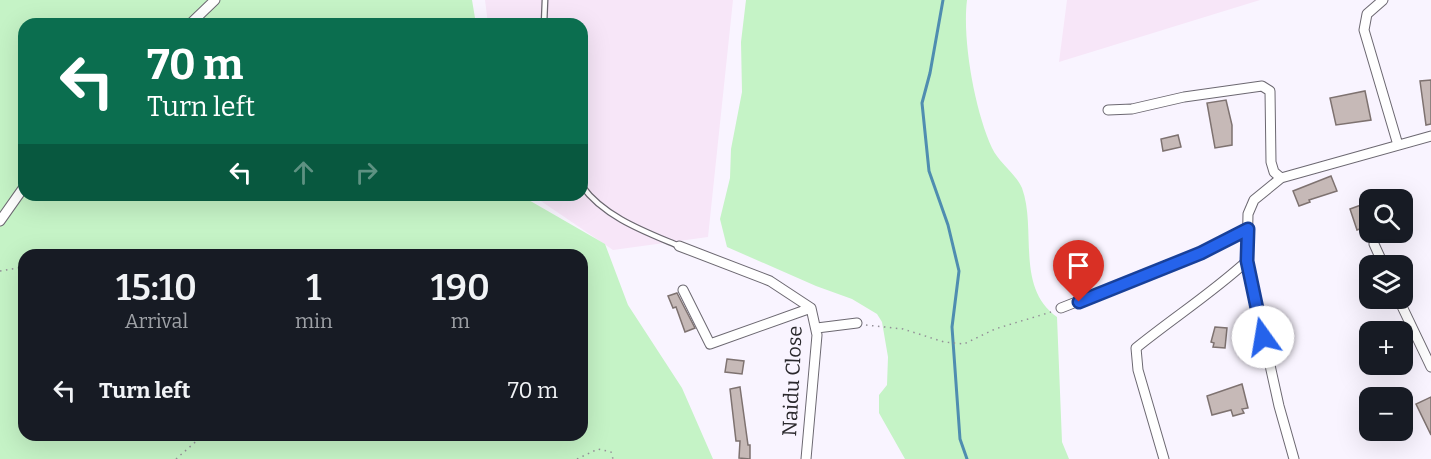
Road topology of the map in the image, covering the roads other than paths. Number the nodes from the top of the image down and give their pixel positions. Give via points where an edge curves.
1 (215, 0) edge
2 (545, 0) edge
3 (1383, 0) edge
4 (196, 18) edge
5 (544, 18) edge
6 (1108, 110) dead end
7 (1431, 136) edge
8 (1398, 145) junction
9 (1281, 177) junction
10 (588, 193) edge
11 (18, 196) edge
12 (0, 221) edge
13 (1248, 229) junction
14 (1374, 243) dead end
15 (679, 246) joint
16 (1379, 255) edge
17 (1247, 261) junction
18 (683, 290) dead end
19 (811, 308) junction
20 (1060, 308) road end
21 (1403, 309) edge
22 (856, 323) road end
23 (817, 328) junction
24 (1431, 367) edge
25 (806, 459) edge
26 (1164, 459) edge
27 (1294, 459) edge

1 - 4 street
2 - 5 lane
3 - 8 street via 1367,14 1364,30
6 - 9 street via 1262,86 1270,91 1271,162 1274,172
7 - 8 street
8 - 9 street
9 - 13 street via 1254,200 1248,214
10 - 15 lane via 629,224
11 - 12 street
13 - 17 street
13 - 20 street via 1201,253
14 - 16 street
15 - 19 street, Naidu Close via 770,281
17 - 26 street via 1223,284 1185,308 1136,348 1138,370
17 - 27 street
18 - 19 street via 710,344
19 - 23 street, Naidu Close
21 - 24 street
22 - 23 street
23 - 25 street, Naidu Close

